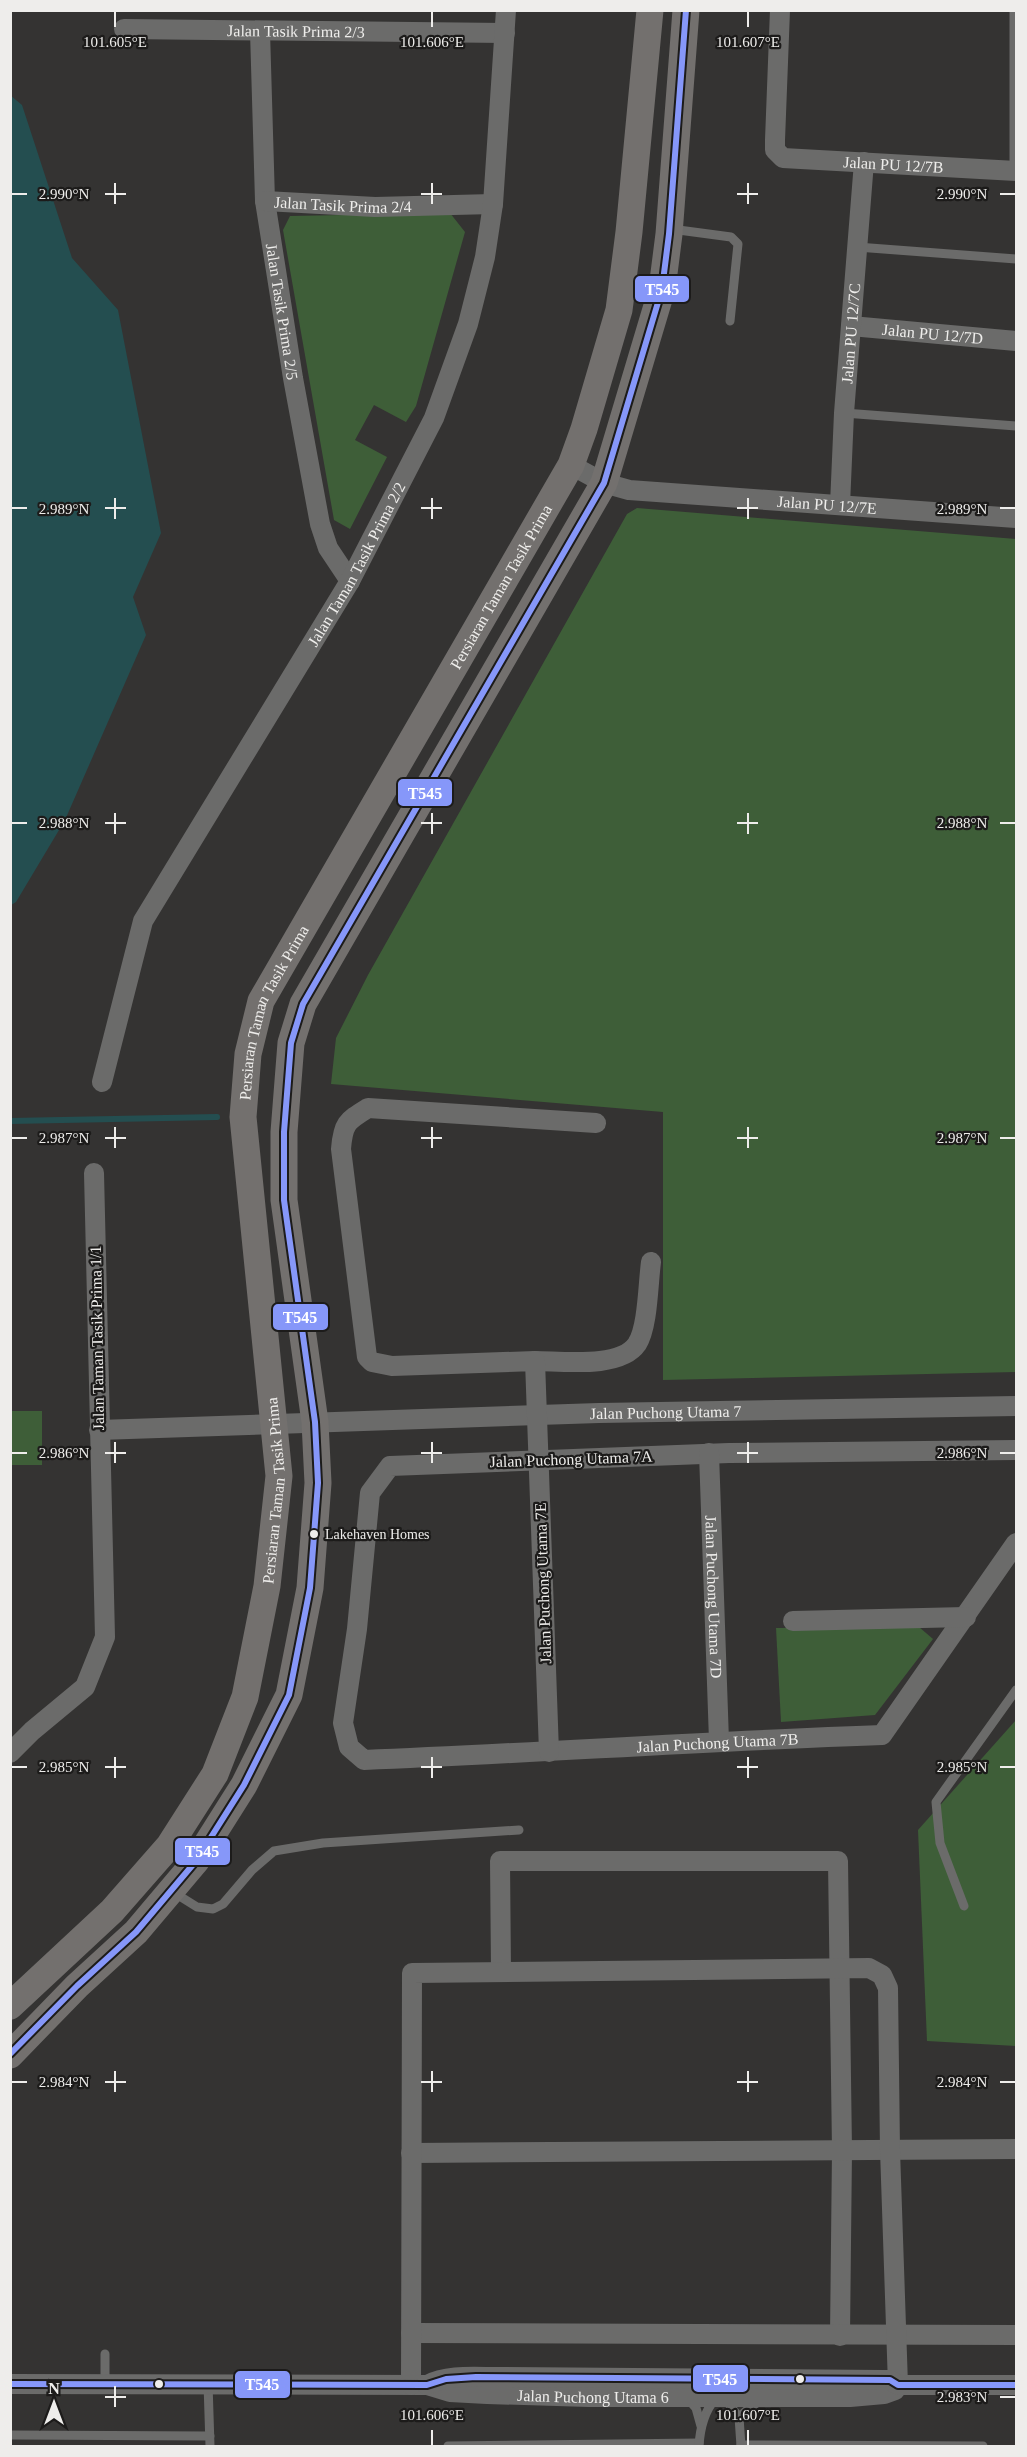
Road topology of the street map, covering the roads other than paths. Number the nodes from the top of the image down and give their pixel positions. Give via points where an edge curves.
1 (506, 10) edge
2 (650, 10) edge
3 (686, 10) edge
4 (780, 10) edge
5 (1014, 10) edge
6 (124, 29) dead end
7 (260, 31) junction
8 (505, 33) junction
9 (864, 162) junction
10 (1015, 171) edge
11 (265, 201) junction
12 (493, 204) junction
13 (669, 229) junction
14 (857, 247) junction
15 (1017, 259) edge
16 (730, 321) dead end
17 (851, 326) junction
18 (1017, 342) edge
19 (844, 412) junction
20 (1017, 426) edge
21 (571, 465) junction
22 (604, 483) junction
23 (840, 505) junction
24 (1017, 519) edge
25 (350, 582) junction
26 (102, 1082) dead end
27 (596, 1123) dead end
28 (94, 1173) dead end
29 (651, 1262) dead end
30 (535, 1361) junction
31 (1017, 1406) edge
32 (538, 1415) junction
33 (315, 1422) junction
34 (274, 1424) junction
35 (99, 1430) junction
36 (1017, 1450) edge
37 (709, 1453) junction
38 (539, 1460) junction
39 (1017, 1543) edge
40 (966, 1617) junction
41 (793, 1621) dead end
42 (1017, 1690) edge
43 (343, 1723) joint
44 (718, 1741) junction
45 (549, 1752) junction
46 (10, 1753) edge
47 (519, 1830) dead end
48 (171, 1891) junction
49 (964, 1906) dead end
50 (840, 1968) junction
51 (501, 1972) junction
52 (10, 2006) edge
53 (10, 2055) edge
54 (1017, 2149) edge
55 (842, 2150) junction
56 (890, 2150) junction
57 (411, 2153) junction
58 (411, 2333) junction
59 (1017, 2335) edge
60 (840, 2336) junction
61 (897, 2336) junction
62 (105, 2354) dead end
63 (648, 2379) junction
64 (817, 2380) junction
65 (105, 2383) junction
66 (208, 2383) junction
67 (10, 2384) edge
68 (419, 2385) junction
69 (898, 2385) junction
70 (1017, 2385) edge
71 (770, 2396) junction
72 (720, 2397) junction
73 (687, 2398) junction
74 (739, 2417) junction
75 (701, 2426) junction
76 (10, 2435) edge
77 (210, 2436) junction
78 (699, 2445) edge
79 (210, 2446) edge
80 (448, 2446) edge
81 (741, 2446) edge
82 (983, 2446) edge

1 - 8 street, Jalan Taman Tasik Prima 2/2
2 - 21 main road, Persiaran Taman Tasik Prima via 619,310
3 - 13 main road, Persiaran Taman Tasik Prima
4 - 9 street, Jalan PU 12/7B via 775,150 783,158
5 - 10 lane
6 - 7 street, Jalan Tasik Prima 2/3
7 - 8 street, Jalan Tasik Prima 2/3
7 - 11 street, Jalan Tasik Prima 2/5
8 - 12 street, Jalan Taman Tasik Prima 2/2
9 - 10 street, Jalan PU 12/7B
9 - 14 street, Jalan PU 12/7C
11 - 12 street, Jalan Tasik Prima 2/4 via 375,207
11 - 25 street, Jalan Tasik Prima 2/5 via 320,524 328,548
12 - 25 street, Jalan Taman Tasik Prima 2/2 via 468,324 434,418
13 - 16 lane via 736,239
13 - 22 main road, Persiaran Taman Tasik Prima via 662,290
14 - 15 lane
14 - 17 street, Jalan PU 12/7C
17 - 18 street, Jalan PU 12/7D
17 - 19 street, Jalan PU 12/7C
19 - 20 lane
19 - 23 street, Jalan PU 12/7C
21 - 22 street, Jalan PU 12/7E
21 - 34 main road, Persiaran Taman Tasik Prima via 261,1001 248,1054 243,1117
22 - 23 street, Jalan PU 12/7E via 629,490
22 - 33 main road, Persiaran Taman Tasik Prima via 303,1004 291,1042 284,1132 284,1200
23 - 24 street, Jalan PU 12/7E
25 - 26 street, Jalan Taman Tasik Prima 2/2 via 143,921
27 - 30 street via 368,1108 346,1123 342,1132 367,1357 372,1362 392,1366
28 - 35 street, Jalan Taman Tasik Prima 1/1
29 - 30 street via 643,1327 636,1345 618,1359
30 - 32 street, Jalan Puchong Utama 7E
31 - 32 street, Jalan Puchong Utama 7
32 - 33 street, Jalan Puchong Utama 7
32 - 38 street, Jalan Puchong Utama 7E
33 - 34 street, Jalan Puchong Utama 7
33 - 48 main road, Persiaran Taman Tasik Prima via 318,1483 310,1588 289,1695 244,1785 196,1861
34 - 35 street, Jalan Puchong Utama 7
34 - 52 main road, Persiaran Taman Tasik Prima via 279,1476 267,1586 245,1697 215,1774 169,1846 112,1911
35 - 46 street, Jalan Taman Tasik Prima 1/1 via 105,1637 86,1687
36 - 37 street, Jalan Puchong Utama 7A
37 - 38 street, Jalan Puchong Utama 7A
37 - 44 street, Jalan Puchong Utama 7D
38 - 43 street, Jalan Puchong Utama 7A via 390,1466 370,1493
38 - 45 street, Jalan Puchong Utama 7E
39 - 40 street, Jalan Puchong Utama 7B
40 - 41 street
40 - 44 street, Jalan Puchong Utama 7B via 882,1734
42 - 49 lane via 936,1803 940,1843
43 - 45 street, Jalan Puchong Utama 7B via 349,1747 364,1760
44 - 45 street, Jalan Puchong Utama 7B
47 - 48 lane via 323,1843 274,1851 224,1904 213,1910 197,1907
48 - 53 main road, Persiaran Taman Tasik Prima via 136,1932
50 - 51 street
50 - 51 street via 837,1861 500,1861
50 - 55 street
50 - 56 street via 868,1968 882,1975 888,1988
51 - 57 street via 412,1973
54 - 56 street
55 - 56 street
55 - 57 street
55 - 60 street
56 - 61 street
57 - 58 street
58 - 60 street
58 - 68 street
59 - 61 street
60 - 61 street
61 - 69 street
62 - 65 lane
63 - 64 street, Jalan Puchong Utama 6
63 - 68 street, Jalan Puchong Utama 6 via 449,2378
63 - 72 lane via 703,2389
64 - 69 street, Jalan Puchong Utama 6 via 890,2380
64 - 72 lane via 761,2386
65 - 66 street, Jalan Puchong Utama 6
65 - 67 street, Jalan Puchong Utama 6
66 - 68 street, Jalan Puchong Utama 6
66 - 77 lane
68 - 73 street, Jalan Puchong Utama 6 via 487,2394
69 - 70 street, Jalan Puchong Utama 6
69 - 71 street, Jalan Puchong Utama 6 via 884,2394 850,2397
71 - 72 street, Jalan Puchong Utama 6
71 - 74 lane
72 - 73 street, Jalan Puchong Utama 6
72 - 74 lane
72 - 75 lane via 710,2405
73 - 75 lane via 696,2408
74 - 81 lane
75 - 78 lane
76 - 77 lane
77 - 79 lane
78 - 80 lane
81 - 82 lane

